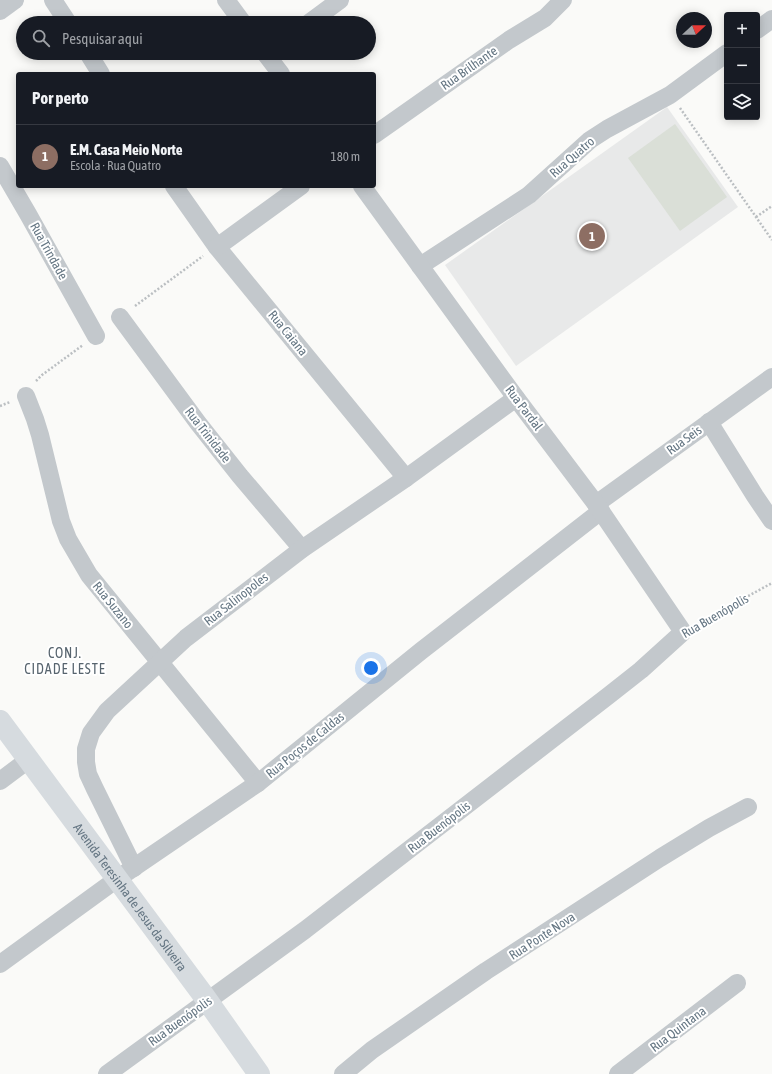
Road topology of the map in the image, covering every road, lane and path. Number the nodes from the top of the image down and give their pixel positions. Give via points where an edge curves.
1 (15, 0) edge
2 (53, 0) edge
3 (226, 0) edge
4 (340, 0) edge
5 (563, 0) edge
6 (0, 11) edge
7 (63, 16) edge
8 (238, 16) edge
9 (318, 16) edge
10 (772, 19) edge
11 (760, 28) edge
12 (724, 55) edge
13 (92, 60) edge
14 (271, 60) edge
15 (100, 72) edge
16 (279, 72) edge
17 (670, 95) junction
18 (376, 134) edge
19 (0, 166) edge
20 (175, 188) edge
21 (299, 188) edge
22 (363, 188) edge
23 (772, 206) edge
24 (756, 217) junction
25 (772, 240) edge
26 (217, 246) junction
27 (420, 266) junction
28 (120, 317) dead end
29 (96, 336) dead end
30 (772, 377) edge
31 (26, 396) dead end
32 (516, 398) junction
33 (709, 422) junction
34 (406, 478) junction
35 (598, 508) junction
36 (772, 521) edge
37 (302, 549) junction
38 (772, 583) edge
39 (684, 632) junction
40 (159, 663) junction
41 (0, 721) edge
42 (28, 760) junction
43 (0, 781) edge
44 (258, 783) junction
45 (748, 808) dead end
46 (126, 873) junction
47 (0, 964) edge
48 (738, 983) dead end
49 (207, 1002) junction
50 (107, 1074) edge
51 (259, 1074) edge
52 (343, 1074) edge
53 (618, 1074) edge

1 - 6 street
2 - 7 street
3 - 8 street
4 - 9 street
5 - 18 street, Rua Brilhante via 545,18 509,40
10 - 11 street
12 - 17 street, Rua Quatro
13 - 15 street
14 - 16 street
17 - 24 path
17 - 27 street, Rua Quatro via 590,140 529,195
19 - 29 street, Rua Trindade
20 - 26 street, Rua Caiana
21 - 26 street
22 - 27 street, Rua Pardal
23 - 24 path
24 - 25 path
26 - 34 street, Rua Caiana
27 - 32 street, Rua Pardal
28 - 37 street, Rua Trinidade via 198,423
30 - 33 street, Rua Seis
31 - 40 street, Rua Suzano via 40,435 57,510 68,539 90,575
32 - 34 street, Rua Salinopoles
32 - 35 street, Rua Pardal
33 - 35 street, Rua Seis
33 - 36 street
34 - 37 street, Rua Salinopoles
35 - 39 street, Rua Pardal
35 - 44 street, Rua Poços de Caldas
37 - 40 street, Rua Salinopoles via 186,638
38 - 39 path, Rua Buenópolis
39 - 49 street, Rua Buenópolis via 595,706 305,930
40 - 44 street, Rua Suzano
40 - 46 street, Rua Salinopoles via 107,712 91,733 86,749 88,774
41 - 42 street, Avenida Teresinha de Jesus da Silveira
42 - 43 street
42 - 46 street, Avenida Teresinha de Jesus da Silveira
44 - 46 street, Rua Poços de Caldas
45 - 52 street, Rua Ponte Nova via 660,858 486,971 372,1050
46 - 47 street, Rua Poços de Caldas
46 - 49 street, Avenida Teresinha de Jesus da Silveira
48 - 53 street, Rua Quintana
49 - 50 street, Rua Buenópolis
49 - 51 street, Avenida Teresinha de Jesus da Silveira

